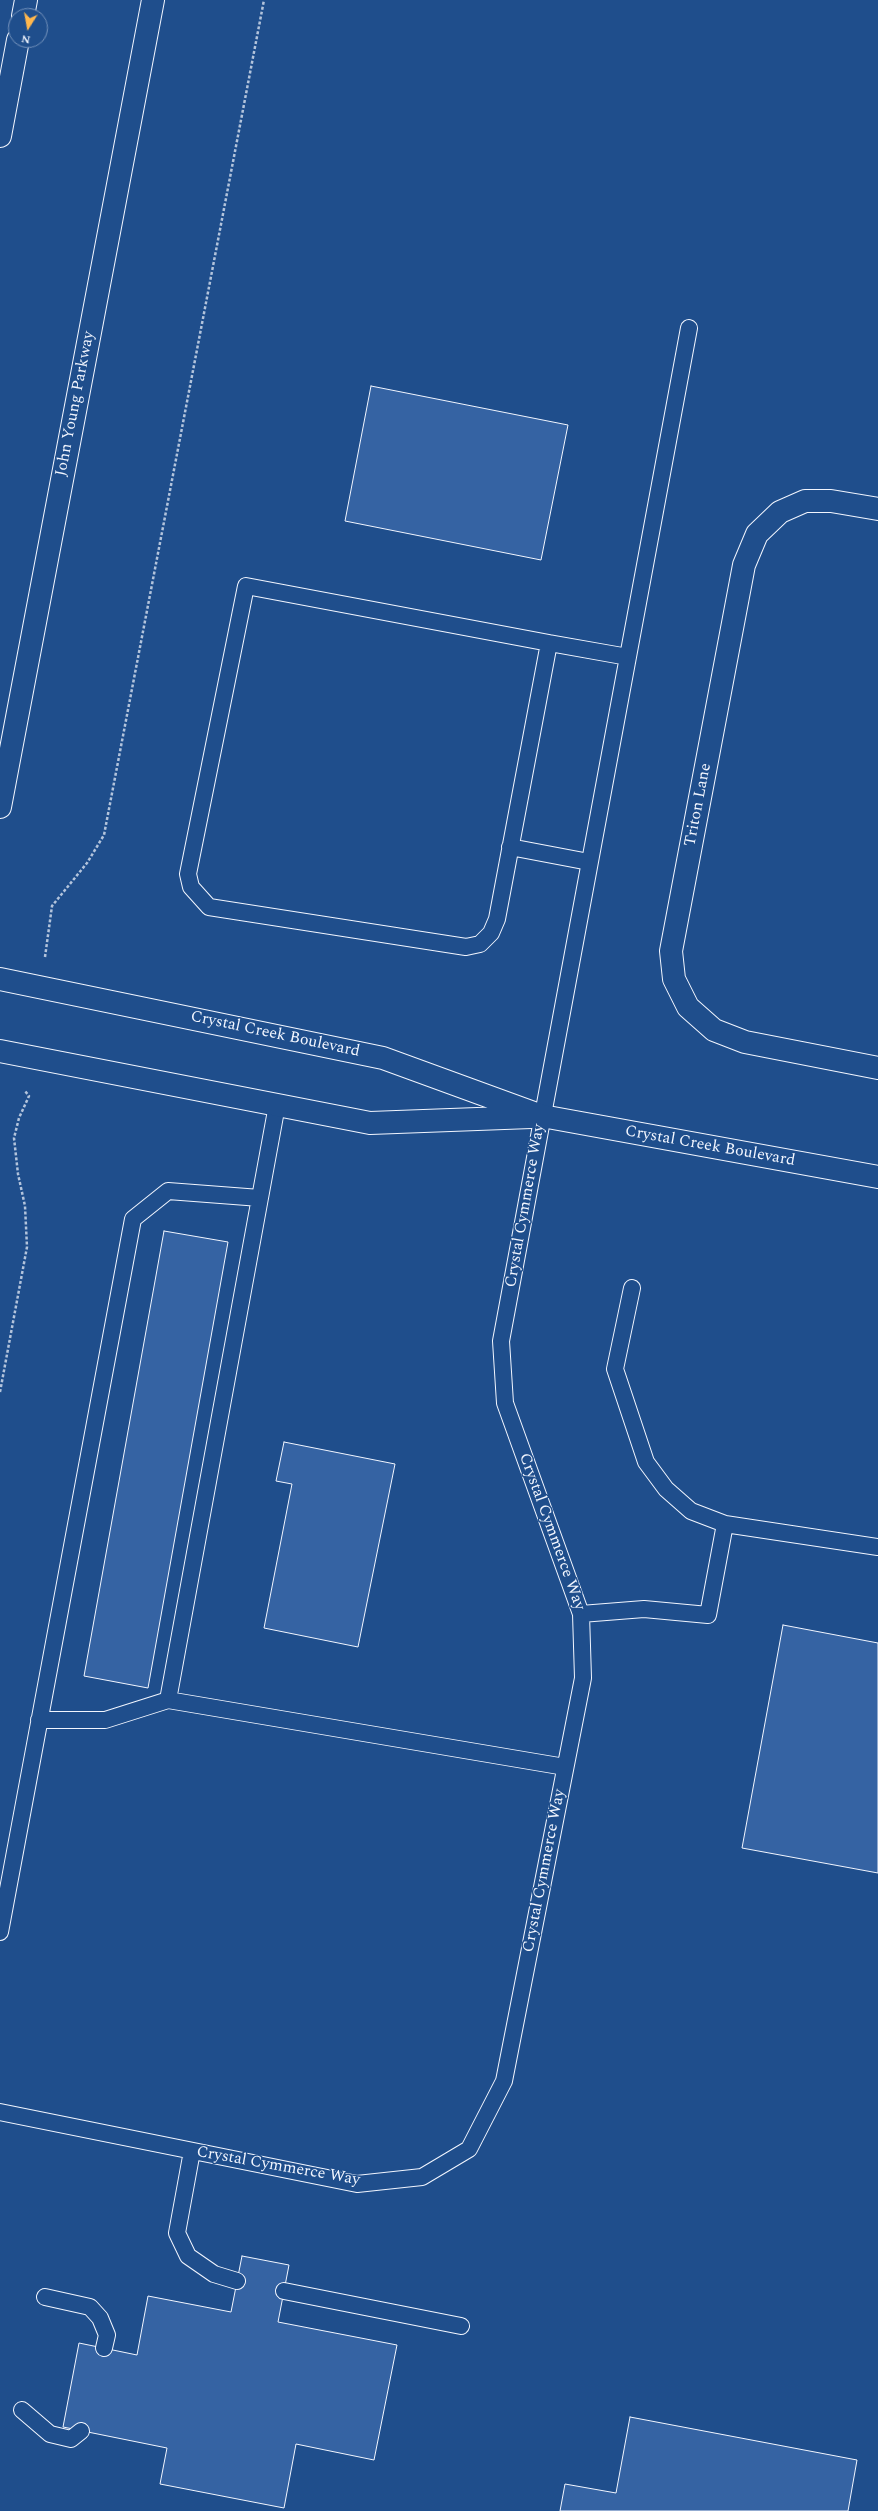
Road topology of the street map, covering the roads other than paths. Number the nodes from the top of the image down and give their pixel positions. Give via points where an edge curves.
1 (153, 0) edge
2 (16, 48) edge
3 (0, 136) edge
4 (690, 328) dead end
5 (878, 509) edge
6 (549, 642) junction
7 (628, 657) junction
8 (0, 807) edge
9 (510, 847) junction
10 (589, 862) junction
11 (0, 979) edge
12 (0, 1051) edge
13 (878, 1068) edge
14 (277, 1105) junction
15 (542, 1116) junction
16 (878, 1177) edge
17 (260, 1198) junction
18 (632, 1288) dead end
19 (725, 1524) junction
20 (878, 1547) edge
21 (581, 1614) junction
22 (168, 1700) junction
23 (39, 1720) junction
24 (565, 1767) junction
25 (0, 1932) edge
26 (0, 2112) edge
27 (192, 2151) junction
28 (237, 2281) dead end
29 (284, 2291) dead end
30 (46, 2297) dead end
31 (460, 2326) dead end
32 (104, 2348) dead end
33 (22, 2410) dead end
34 (81, 2431) dead end

1 - 8 main road, John Young Parkway
2 - 3 main road
4 - 7 lane, Crystal Cymmerce Way
5 - 13 main road, Triton Lane via 832,501 805,501 780,512 757,534 744,565 671,951 674,980 688,1007 714,1030 745,1042
6 - 7 lane
6 - 9 lane
6 - 9 lane via 246,586 188,874 191,887 209,907 466,947 480,944 491,933 497,919
7 - 10 lane, Crystal Cymmerce Way
9 - 10 lane
10 - 15 lane, Crystal Cymmerce Way
11 - 15 main road, Crystal Creek Boulevard via 383,1058
12 - 14 main road, Crystal Creek Boulevard
14 - 15 main road, Crystal Creek Boulevard via 370,1123
14 - 17 lane
15 - 16 main road, Crystal Creek Boulevard
15 - 21 lane, Crystal Cymmerce Way via 501,1341 505,1403
17 - 22 lane
17 - 23 lane via 168,1191 133,1219
18 - 19 lane via 615,1369 646,1462 666,1489 692,1511
19 - 20 lane
19 - 21 lane via 708,1615 644,1609
21 - 24 lane, Crystal Cymmerce Way via 583,1678
22 - 23 lane via 104,1720
22 - 24 lane
23 - 25 lane
24 - 27 lane, Crystal Cymmerce Way via 504,2081 469,2149 422,2177 357,2184
26 - 27 lane, Crystal Cymmerce Way
27 - 28 lane via 177,2232 188,2256 214,2274
29 - 31 lane
30 - 32 lane via 90,2307 100,2318 107,2335
33 - 34 lane via 50,2434 71,2439

